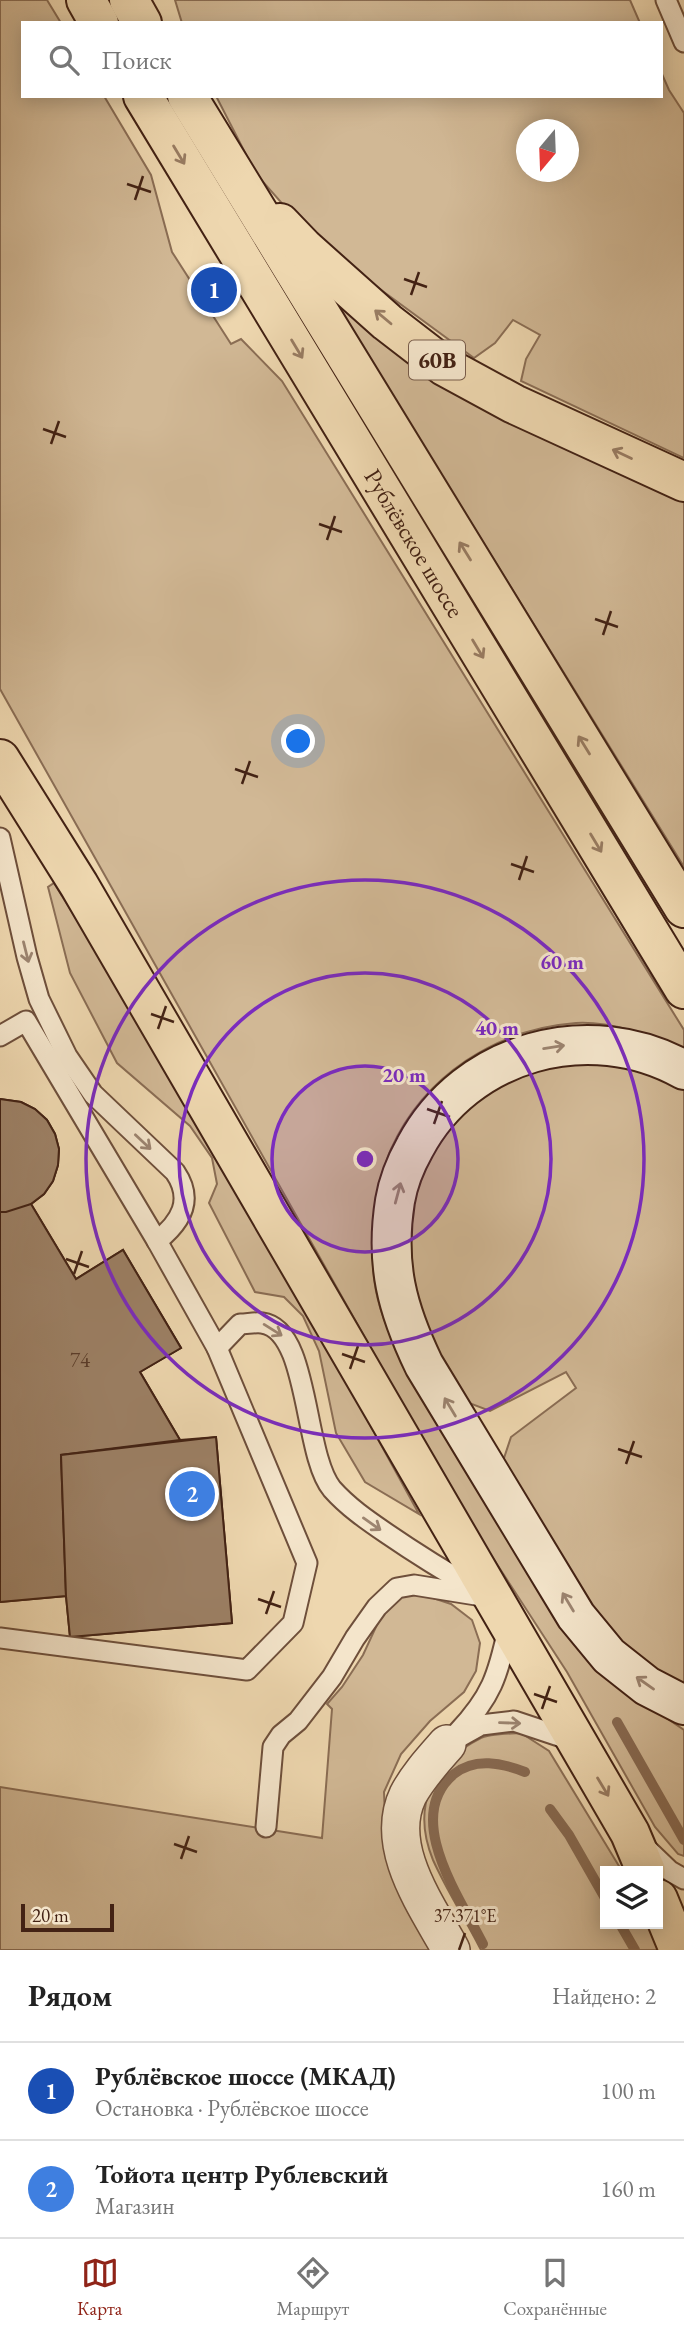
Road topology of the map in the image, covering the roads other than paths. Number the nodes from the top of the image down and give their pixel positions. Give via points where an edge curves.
1 (86, 0) edge
2 (129, 0) edge
3 (666, 0) edge
4 (98, 21) edge
5 (141, 21) edge
6 (684, 42) edge
7 (145, 98) edge
8 (188, 98) edge
9 (234, 175) junction
10 (684, 482) edge
11 (0, 759) edge
12 (0, 838) edge
13 (684, 908) edge
14 (684, 989) edge
15 (0, 1036) edge
16 (684, 1070) edge
17 (157, 1241) junction
18 (217, 1348) junction
19 (501, 1612) junction
20 (0, 1638) edge
21 (684, 1705) edge
22 (576, 1742) junction
23 (447, 1744) junction
24 (266, 1827) dead end
25 (630, 1833) junction
26 (644, 1866) edge
27 (684, 1880) edge
28 (663, 1911) edge
29 (451, 1950) edge
30 (679, 1950) edge

1 - 4 main road
2 - 5 main road
3 - 6 lane
7 -> 14 main road, Рублёвское шоссе
8 - 9 main road, Рублёвское шоссе
10 -> 9 main road, 60B via 514,404 444,366 304,248
13 -> 9 main road, Рублёвское шоссе
11 - 19 main road via 79,884
12 -> 17 lane via 39,999 67,1056 93,1094 183,1184 180,1216 174,1228
15 - 17 lane via 26,1021
21 -> 16 street via 647,1686 609,1656 576,1616 424,1365 395,1290 391,1246 395,1199 426,1126 455,1094 492,1067 532,1051 577,1043 625,1047
17 - 18 lane
18 -> 19 lane via 240,1324 264,1323 284,1337 295,1357 316,1455 330,1487 353,1510
18 - 20 lane via 307,1563 293,1623 247,1670
19 - 22 main road
19 - 23 lane via 499,1672 472,1717
19 - 24 lane via 414,1585 397,1588 377,1607 332,1677 273,1747
23 -> 22 lane via 481,1725 514,1721
22 -> 25 main road
23 - 29 street via 422,1773 401,1819 402,1850
25 - 26 main road
25 - 27 lane
28 - 30 main road

